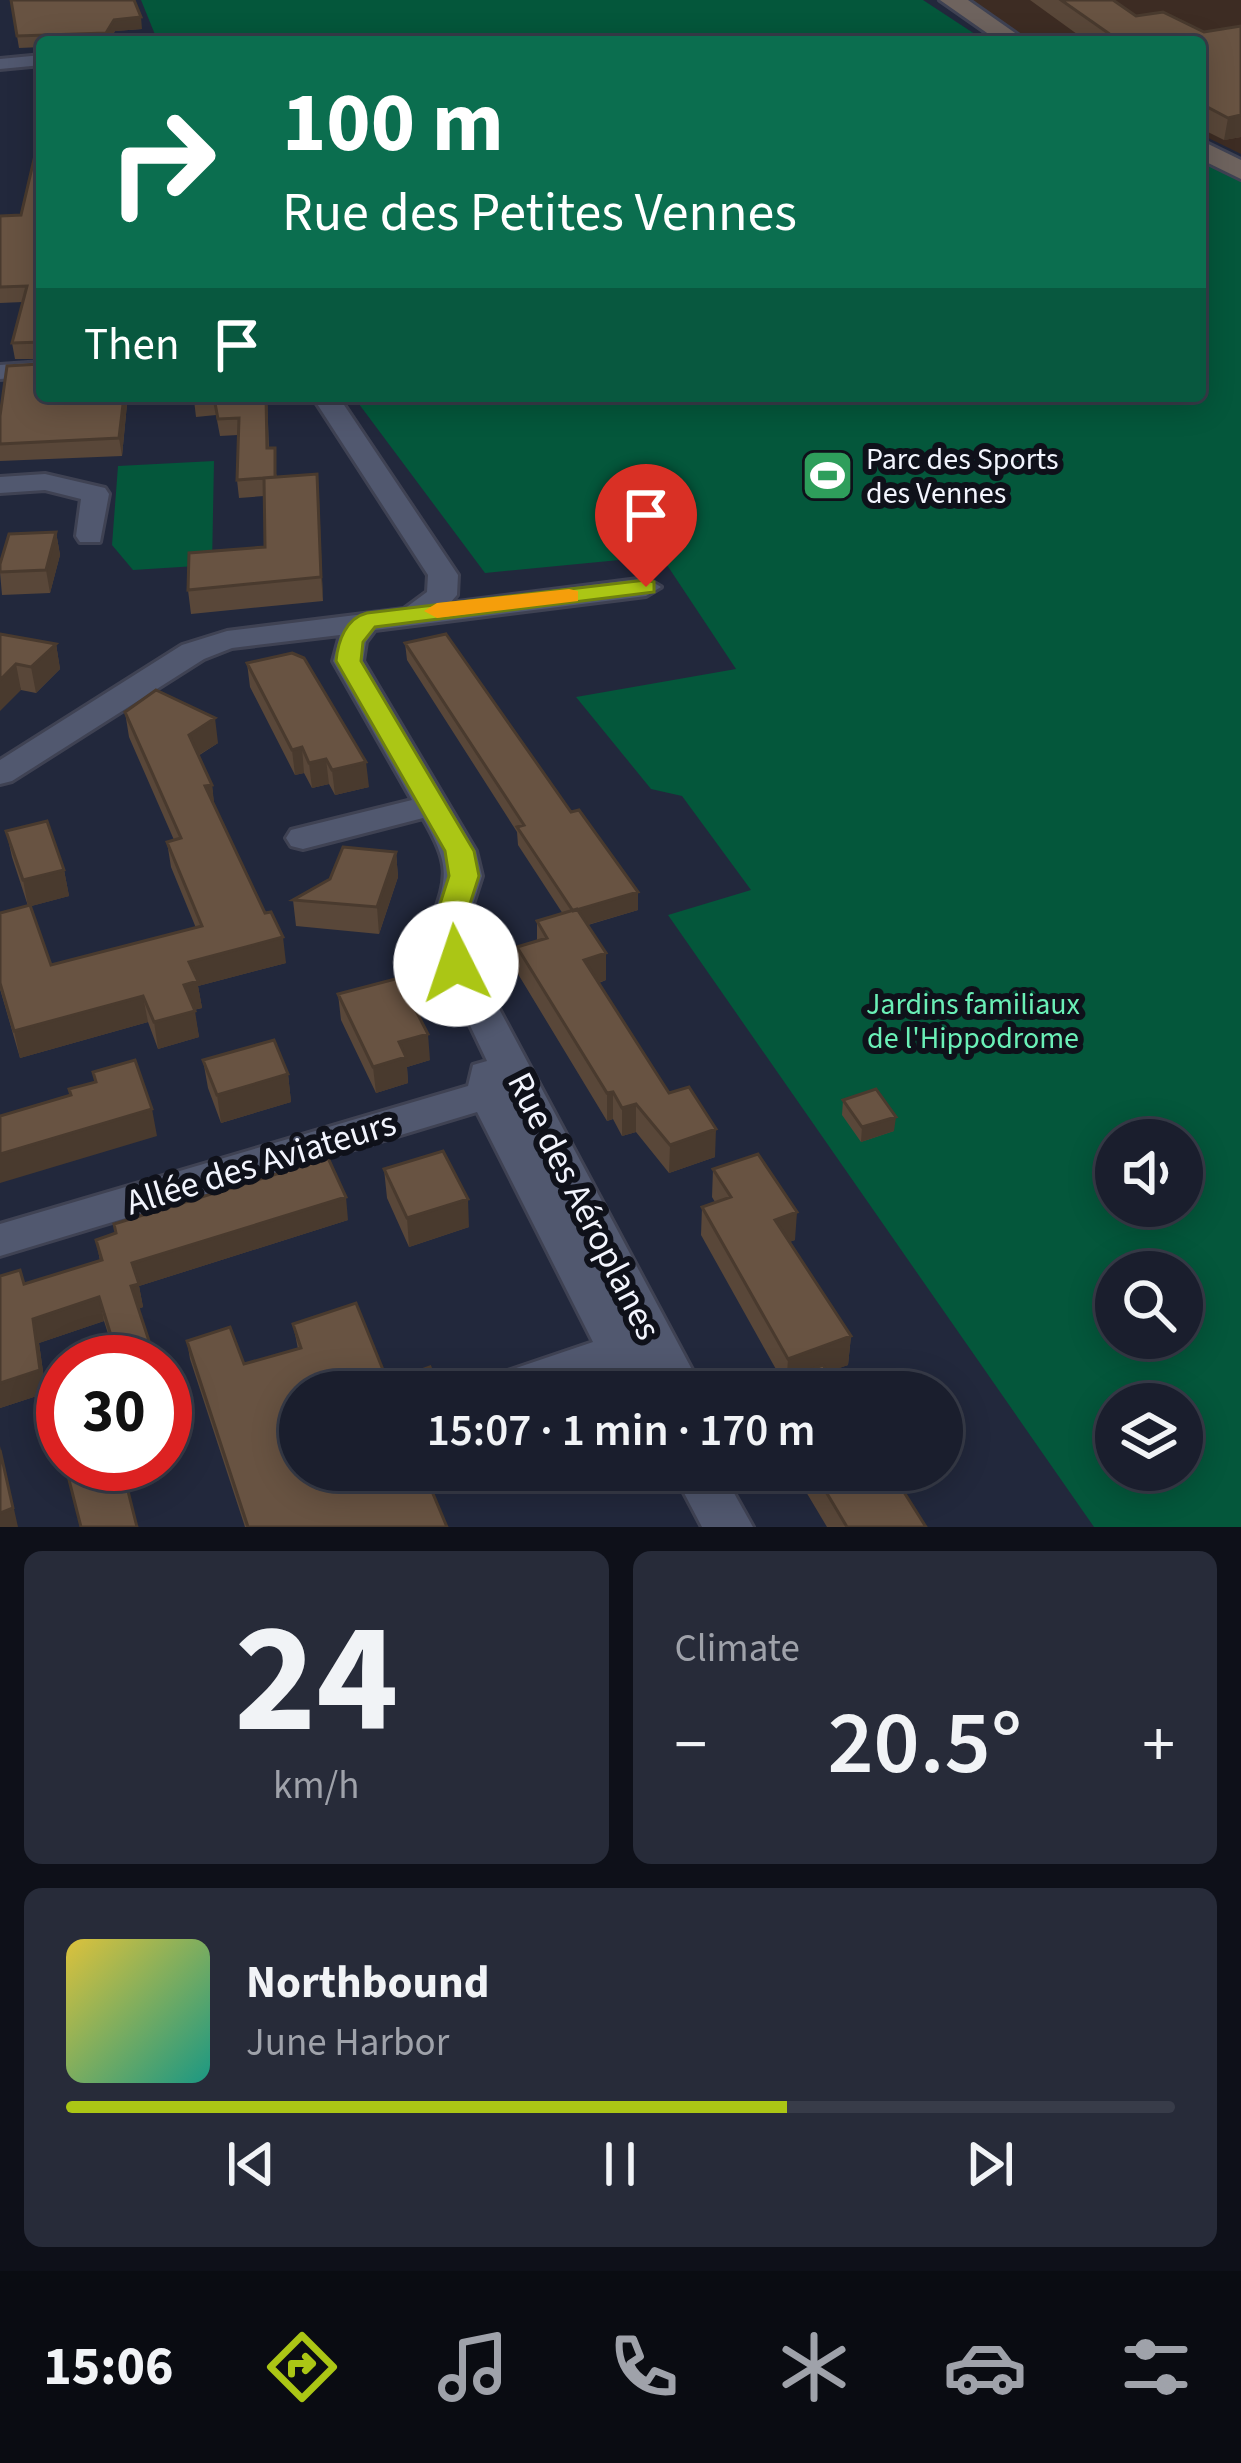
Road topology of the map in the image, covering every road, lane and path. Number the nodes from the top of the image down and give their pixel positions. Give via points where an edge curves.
1 (952, 0) edge
2 (1007, 36) edge
3 (36, 61) edge
4 (0, 64) edge
5 (1206, 151) edge
6 (1241, 171) edge
7 (36, 369) edge
8 (0, 372) edge
9 (329, 402) edge
10 (0, 485) edge
11 (90, 536) dead end
12 (646, 587) dead end
13 (416, 613) junction
14 (367, 620) junction
15 (0, 774) edge
16 (432, 805) junction
17 (303, 838) dead end
18 (504, 1089) junction
19 (0, 1240) edge
20 (637, 1345) junction
21 (561, 1371) edge
22 (643, 1371) edge
23 (661, 1371) edge
24 (709, 1491) edge
25 (728, 1527) edge

1 - 2 street
3 - 4 street
5 - 6 street
7 - 8 street
9 - 13 street via 442,575 442,595
10 - 11 street via 45,482 95,494
12 - 13 street
13 - 14 street
14 - 15 street via 193,652
14 - 16 street, Rue des Aéroplanes via 348,661
16 - 17 street
16 - 18 street, Rue des Aéroplanes via 464,876 445,935 486,1020
18 - 19 street, Allée des Aviateurs
18 - 20 street, Rue des Aéroplanes
20 - 21 street
20 - 22 street, Rue des Aéroplanes
20 - 23 street, Rue des Aéroplanes
24 - 25 street

